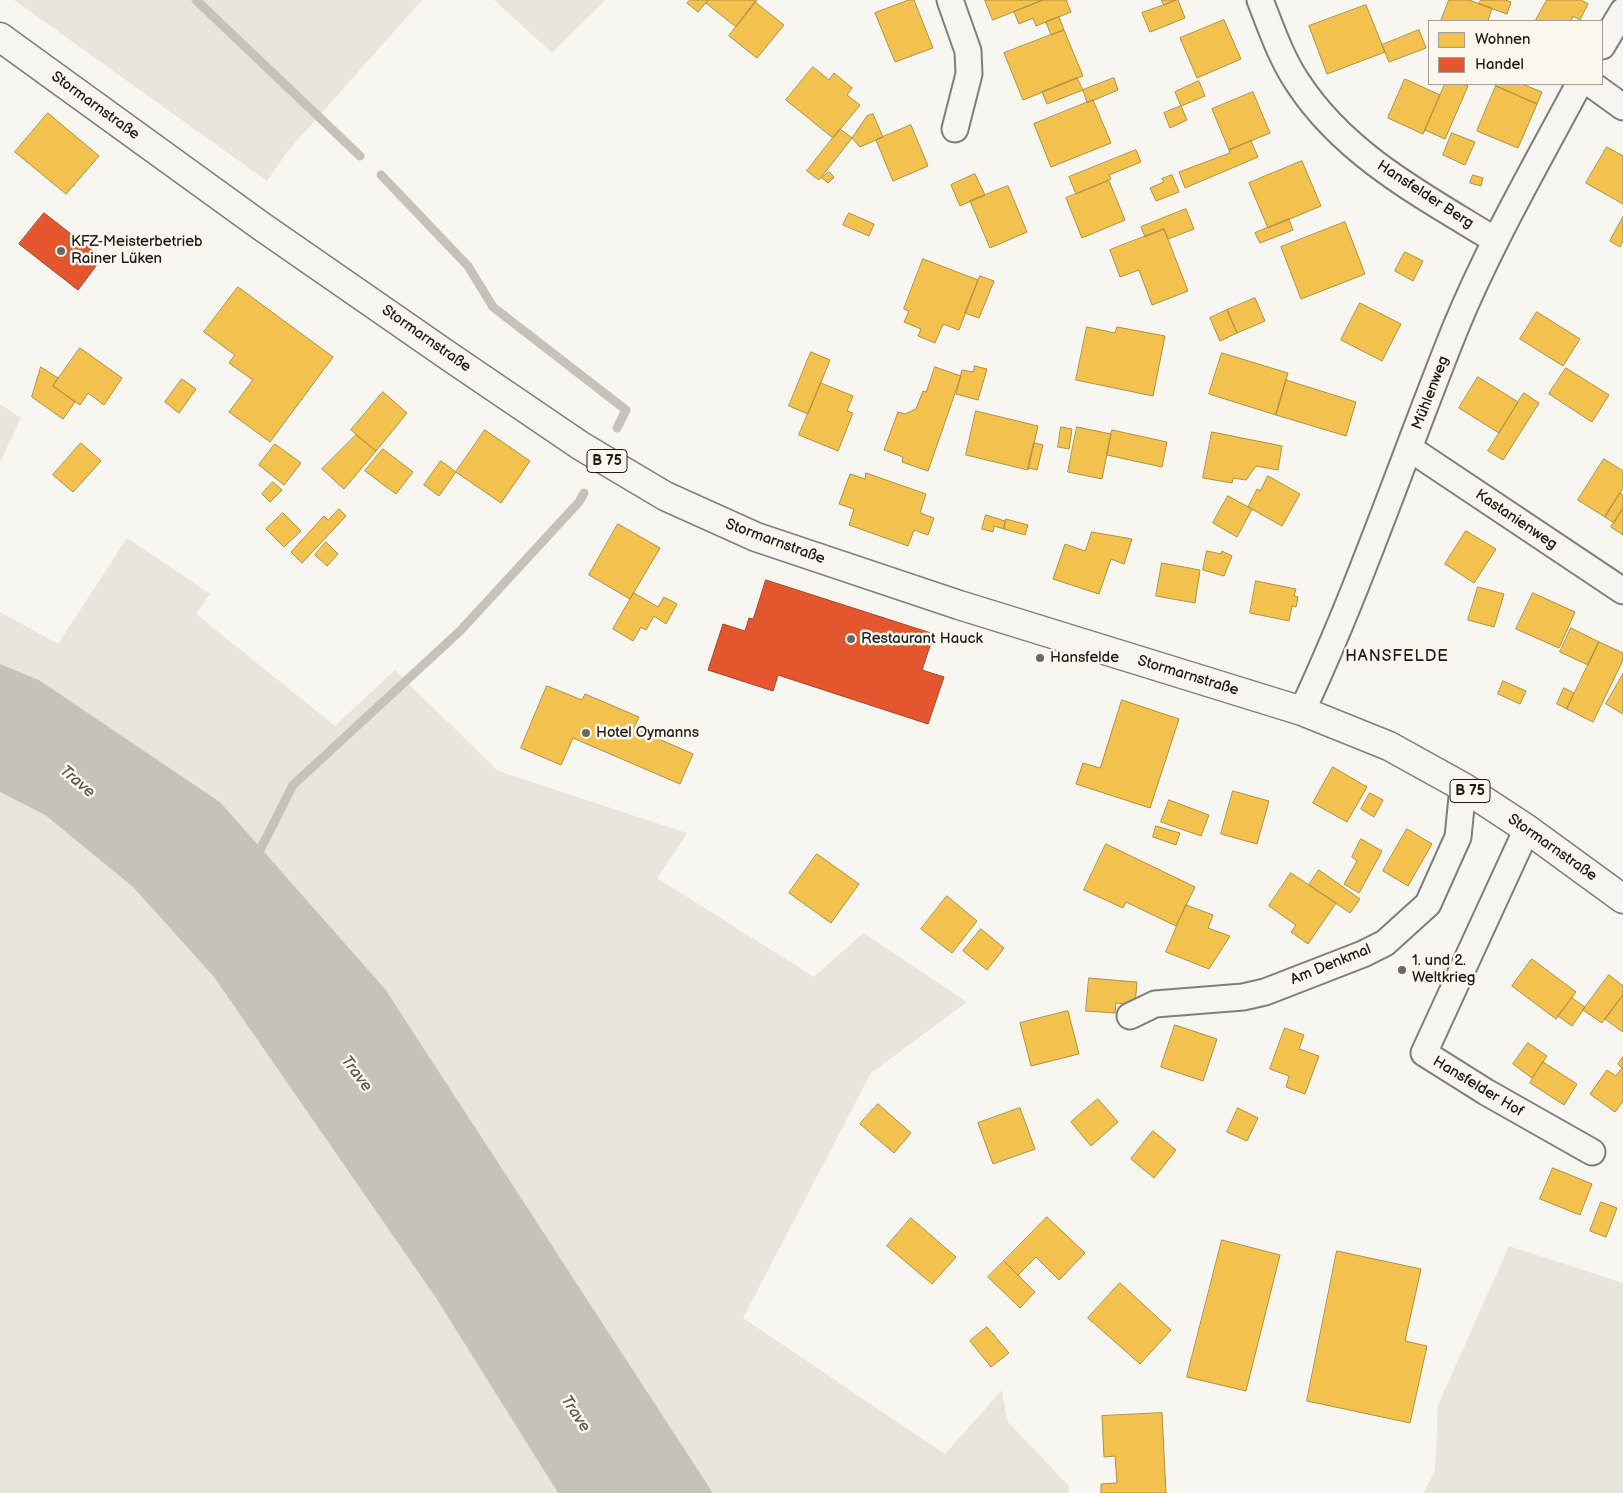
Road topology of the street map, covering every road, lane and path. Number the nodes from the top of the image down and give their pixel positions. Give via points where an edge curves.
1 (950, 0) edge
2 (1260, 0) edge
3 (1623, 11) edge
4 (0, 37) edge
5 (1603, 44) edge
6 (1578, 85) edge
7 (1592, 85) edge
8 (1623, 108) edge
9 (955, 129) dead end
10 (1495, 240) junction
11 (1410, 448) junction
12 (1623, 591) edge
13 (1302, 711) junction
14 (1463, 787) junction
15 (1527, 829) junction
16 (1623, 899) edge
17 (1130, 1016) dead end
18 (1592, 1152) dead end

1 - 9 street via 968,51 969,74
2 - 10 street, Hansfelder Berg via 1297,82 1326,120 1390,176
3 - 5 street
4 - 13 main road, Stormarnstraße / B 75 via 261,226 458,362 581,446 680,504 756,537 960,605
6 - 10 street, Mühlenweg
7 - 8 street
10 - 11 street, Mühlenweg
11 - 12 street, Kastanienweg
11 - 13 street, Mühlenweg
13 - 14 main road, Stormarnstraße / B 75 via 1389,746
14 - 15 main road, Stormarnstraße / B 75
14 - 17 street, Am Denkmal via 1458,837 1428,904 1384,943 1264,992 1242,997 1155,1004
15 - 16 main road, Stormarnstraße / B 75
15 - 18 street, Hansfelder Hof via 1424,1054

